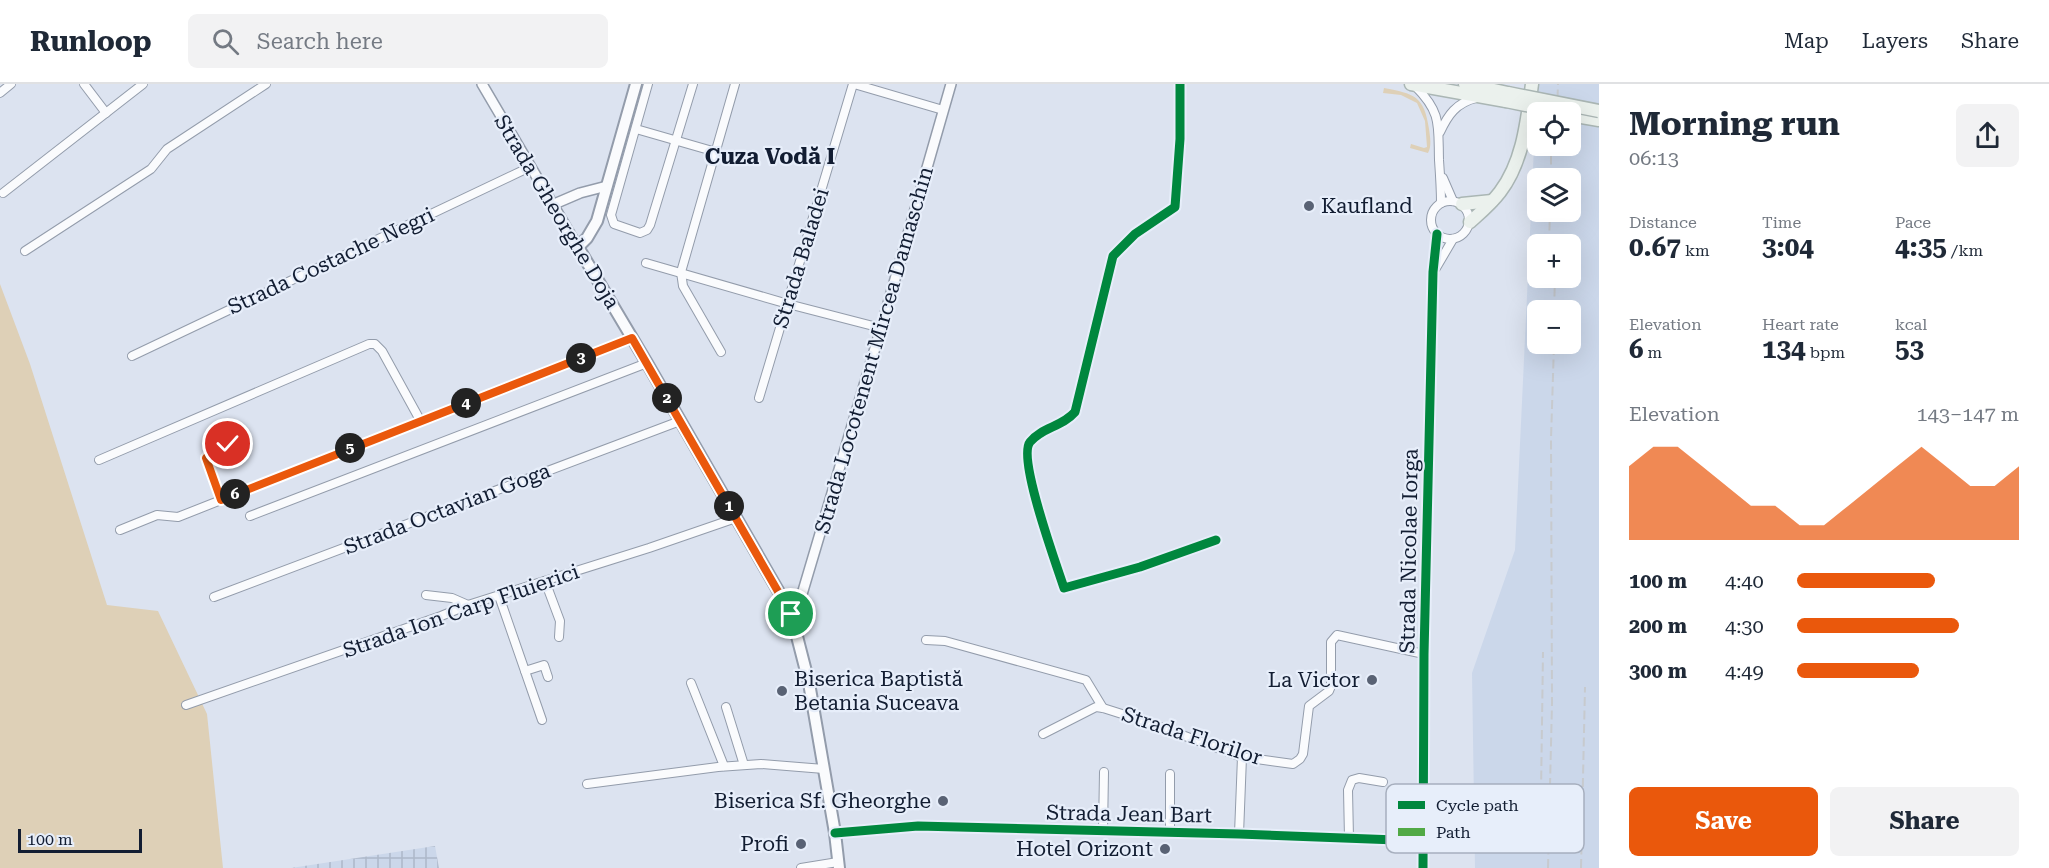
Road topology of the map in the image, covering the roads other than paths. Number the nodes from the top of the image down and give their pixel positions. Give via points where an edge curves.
1 (11, 84) edge
2 (84, 84) edge
3 (143, 84) edge
4 (266, 84) edge
5 (482, 84) edge
6 (636, 84) edge
7 (648, 84) edge
8 (693, 84) edge
9 (735, 84) edge
10 (853, 84) edge
11 (951, 84) edge
12 (1180, 84) edge
13 (1412, 84) edge
14 (1466, 84) edge
15 (1532, 84) edge
16 (1483, 90) edge
17 (0, 93) edge
18 (1507, 97) junction
19 (1527, 103) edge
20 (943, 110) junction
21 (1599, 111) edge
22 (106, 113) junction
23 (1581, 117) edge
24 (1599, 120) edge
25 (636, 129) junction
26 (1440, 132) junction
27 (675, 140) junction
28 (716, 152) junction
29 (530, 167) junction
30 (1441, 174) junction
31 (607, 186) junction
32 (3, 193) dead end
33 (1493, 201) junction
34 (1441, 203) junction
35 (1457, 203) junction
36 (552, 205) junction
37 (1470, 222) junction
38 (1437, 234) junction
39 (1453, 239) junction
40 (578, 247) junction
41 (25, 251) dead end
42 (646, 263) dead end
43 (681, 272) junction
44 (1433, 272) junction
45 (788, 304) junction
46 (881, 328) junction
47 (632, 338) junction
48 (721, 352) dead end
49 (132, 356) dead end
50 (647, 363) junction
51 (759, 398) dead end
52 (420, 420) junction
53 (680, 421) junction
54 (228, 444) dead end
55 (99, 460) dead end
56 (221, 500) junction
57 (250, 516) dead end
58 (736, 518) junction
59 (120, 530) dead end
60 (1216, 540) dead end
61 (545, 581) junction
62 (426, 595) dead end
63 (499, 596) junction
64 (214, 597) dead end
65 (468, 605) junction
66 (791, 614) junction
67 (559, 637) dead end
68 (926, 639) dead end
69 (1424, 654) junction
70 (525, 671) junction
71 (548, 677) dead end
72 (691, 684) dead end
73 (186, 705) dead end
74 (726, 707) dead end
75 (1103, 708) junction
76 (542, 720) dead end
77 (1043, 734) dead end
78 (1242, 757) junction
79 (744, 765) junction
80 (724, 766) junction
81 (824, 769) junction
82 (1104, 772) dead end
83 (1170, 774) dead end
84 (1383, 782) dead end
85 (587, 784) dead end
86 (1423, 784) edge
87 (1103, 831) junction
88 (835, 833) junction
89 (1170, 833) junction
90 (1239, 834) junction
91 (1349, 838) junction
92 (1386, 840) edge
93 (838, 865) edge
94 (801, 868) edge

1 - 17 street
2 - 22 street
3 - 22 street
4 - 41 street via 167,149 151,169
5 - 29 street, Strada Gheorghe Doja
6 - 31 main road
7 - 25 street
8 - 27 street
9 - 28 street
10 - 20 street
10 - 45 street, Strada Baladei
11 - 20 street, Strada Locotenent Mircea Damaschin
12 - 60 street via 1175,207 1135,234 1113,256 1075,412 1067,421 1040,433 1028,444 1026,454 1033,491 1065,588
13 - 16 main road
13 - 26 street, Strada Nicolae Iorga via 1433,108
14 - 16 main road
15 - 33 main road via 1521,149 1508,180
16 - 18 main road
16 - 26 street via 1459,104
18 - 19 main road, bridge
18 - 21 main road, bridge
20 - 46 street, Strada Locotenent Mircea Damaschin
22 - 32 street
23 - 24 main road
25 - 27 street
25 - 27 street via 611,215 614,224 640,233 647,230
26 - 30 street, Strada Nicolae Iorga
27 - 28 street
28 - 43 street
29 - 36 street, Strada Gheorghe Doja
29 - 49 street, Strada Costache Negri
30 - 34 street, Strada Nicolae Iorga
30 - 35 street
31 - 36 street
31 - 40 main road via 597,221
33 - 35 main road
33 - 37 main road
34 - 35 street
34 - 38 street, Strada Nicolae Iorga via 1431,219
35 - 37 street via 1468,212
36 - 40 street, Strada Gheorghe Doja
37 - 39 street via 1466,232
38 - 39 street
38 - 44 street, Strada Nicolae Iorga
39 - 44 street
40 - 47 main road, Strada Gheorghe Doja
42 - 43 street
43 - 45 street
43 - 48 street via 683,286
44 - 69 street, Strada Nicolae Iorga
45 - 46 street
45 - 51 street, Strada Baladei
46 - 66 street, Strada Locotenent Mircea Damaschin via 800,601
47 - 50 main road, Strada Gheorghe Doja
47 - 52 street
50 - 53 main road, Strada Gheorghe Doja
50 - 57 street
52 - 55 street via 382,351 369,344
52 - 56 street
53 - 58 main road, Strada Gheorghe Doja
53 - 64 street, Strada Octavian Goga
54 - 56 street via 206,458
56 - 59 street via 178,517 157,515
58 - 61 street, Strada Ion Carp Fluierici
58 - 66 main road, Strada Gheorghe Doja
61 - 63 street, Strada Ion Carp Fluierici
61 - 67 street via 560,621
62 - 65 street via 452,598
63 - 65 street, Strada Ion Carp Fluierici
63 - 70 street
65 - 73 street, Strada Ion Carp Fluierici
66 - 81 main road, Strada Gheorghe Doja via 805,661
68 - 75 street via 1086,680
69 - 78 street, Strada Florilor via 1337,635 1332,642 1331,686 1307,710 1300,759 1293,764
69 - 86 street, Strada Nicolae Iorga
70 - 71 street via 544,665
70 - 76 street
72 - 80 street
74 - 79 street
75 - 77 street, Strada Florilor
75 - 78 street, Strada Florilor
78 - 90 street
79 - 80 street
79 - 81 street
80 - 85 street
81 - 88 main road, Strada Gheorghe Doja
82 - 87 street
83 - 89 street
84 - 91 street via 1352,780 1348,790
87 - 88 street, Strada Jean Bart via 918,826
87 - 89 street, Strada Jean Bart
88 - 93 main road, Strada Gheorghe Doja
89 - 90 street, Strada Jean Bart
90 - 91 street, Strada Jean Bart
91 - 92 street, Strada Jean Bart
93 - 94 street

